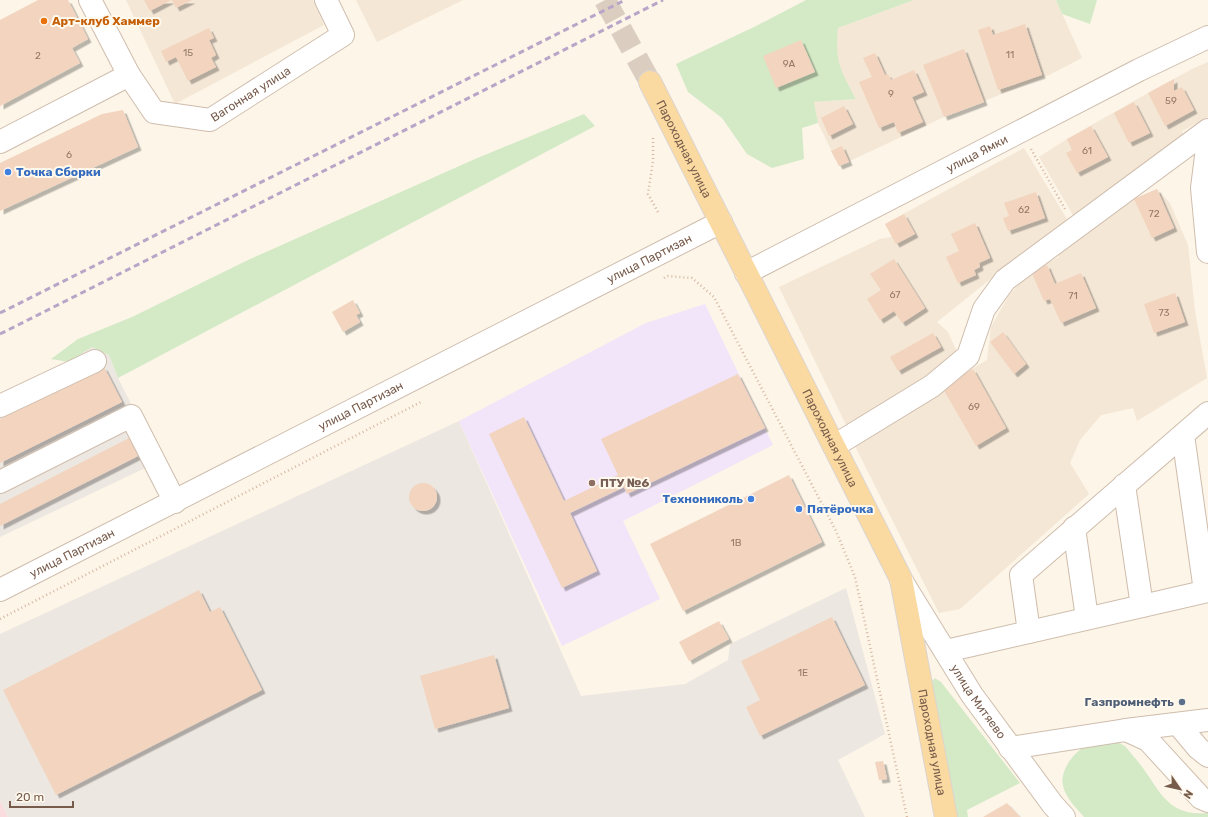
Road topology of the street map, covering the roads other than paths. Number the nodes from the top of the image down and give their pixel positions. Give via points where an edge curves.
1 (90, 0) edge
2 (326, 0) edge
3 (1208, 37) edge
4 (129, 75) junction
5 (650, 82) tunnel mouth
6 (1208, 130) edge
7 (1208, 140) edge
8 (0, 142) edge
9 (721, 222) junction
10 (1208, 252) edge
11 (746, 272) junction
12 (95, 361) dead end
13 (0, 406) edge
14 (1208, 413) edge
15 (1183, 435) junction
16 (834, 446) junction
17 (0, 482) edge
18 (1124, 485) junction
19 (175, 502) junction
20 (1074, 528) junction
21 (901, 579) junction
22 (0, 590) edge
23 (1207, 591) edge
24 (1142, 606) junction
25 (1087, 618) junction
26 (1029, 632) junction
27 (946, 651) junction
28 (1208, 720) edge
29 (1178, 724) junction
30 (1126, 730) junction
31 (1010, 748) junction
32 (1208, 756) edge
33 (1208, 801) edge
34 (946, 817) edge
35 (1064, 817) edge

1 - 4 street
2 - 4 street, Вагонная улица via 343,35 210,120 154,112
3 - 11 street, улица Ямки
4 - 8 street
5 - 9 main road, Пароходная улица
6 - 16 street via 1005,280 984,309 968,356 932,386
7 - 10 street via 1202,188
9 - 11 main road, Пароходная улица
9 - 19 street, улица Партизан
11 - 16 main road, Пароходная улица
12 - 13 street
14 - 15 street
15 - 18 street
15 - 23 street
16 - 21 main road, Пароходная улица
17 - 19 street via 130,416
18 - 20 street
18 - 24 street
19 - 22 street, улица Партизан
20 - 25 street
20 - 26 street via 1021,575
21 - 27 street, улица Митяево
21 - 34 main road, Пароходная улица
23 - 24 street
24 - 25 street
25 - 26 street
26 - 27 street
27 - 31 street, улица Митяево via 972,695
28 - 29 street
29 - 30 street
29 - 32 street
30 - 31 street
30 - 33 street via 1148,740 1201,798
31 - 35 street, улица Митяево via 1052,805

